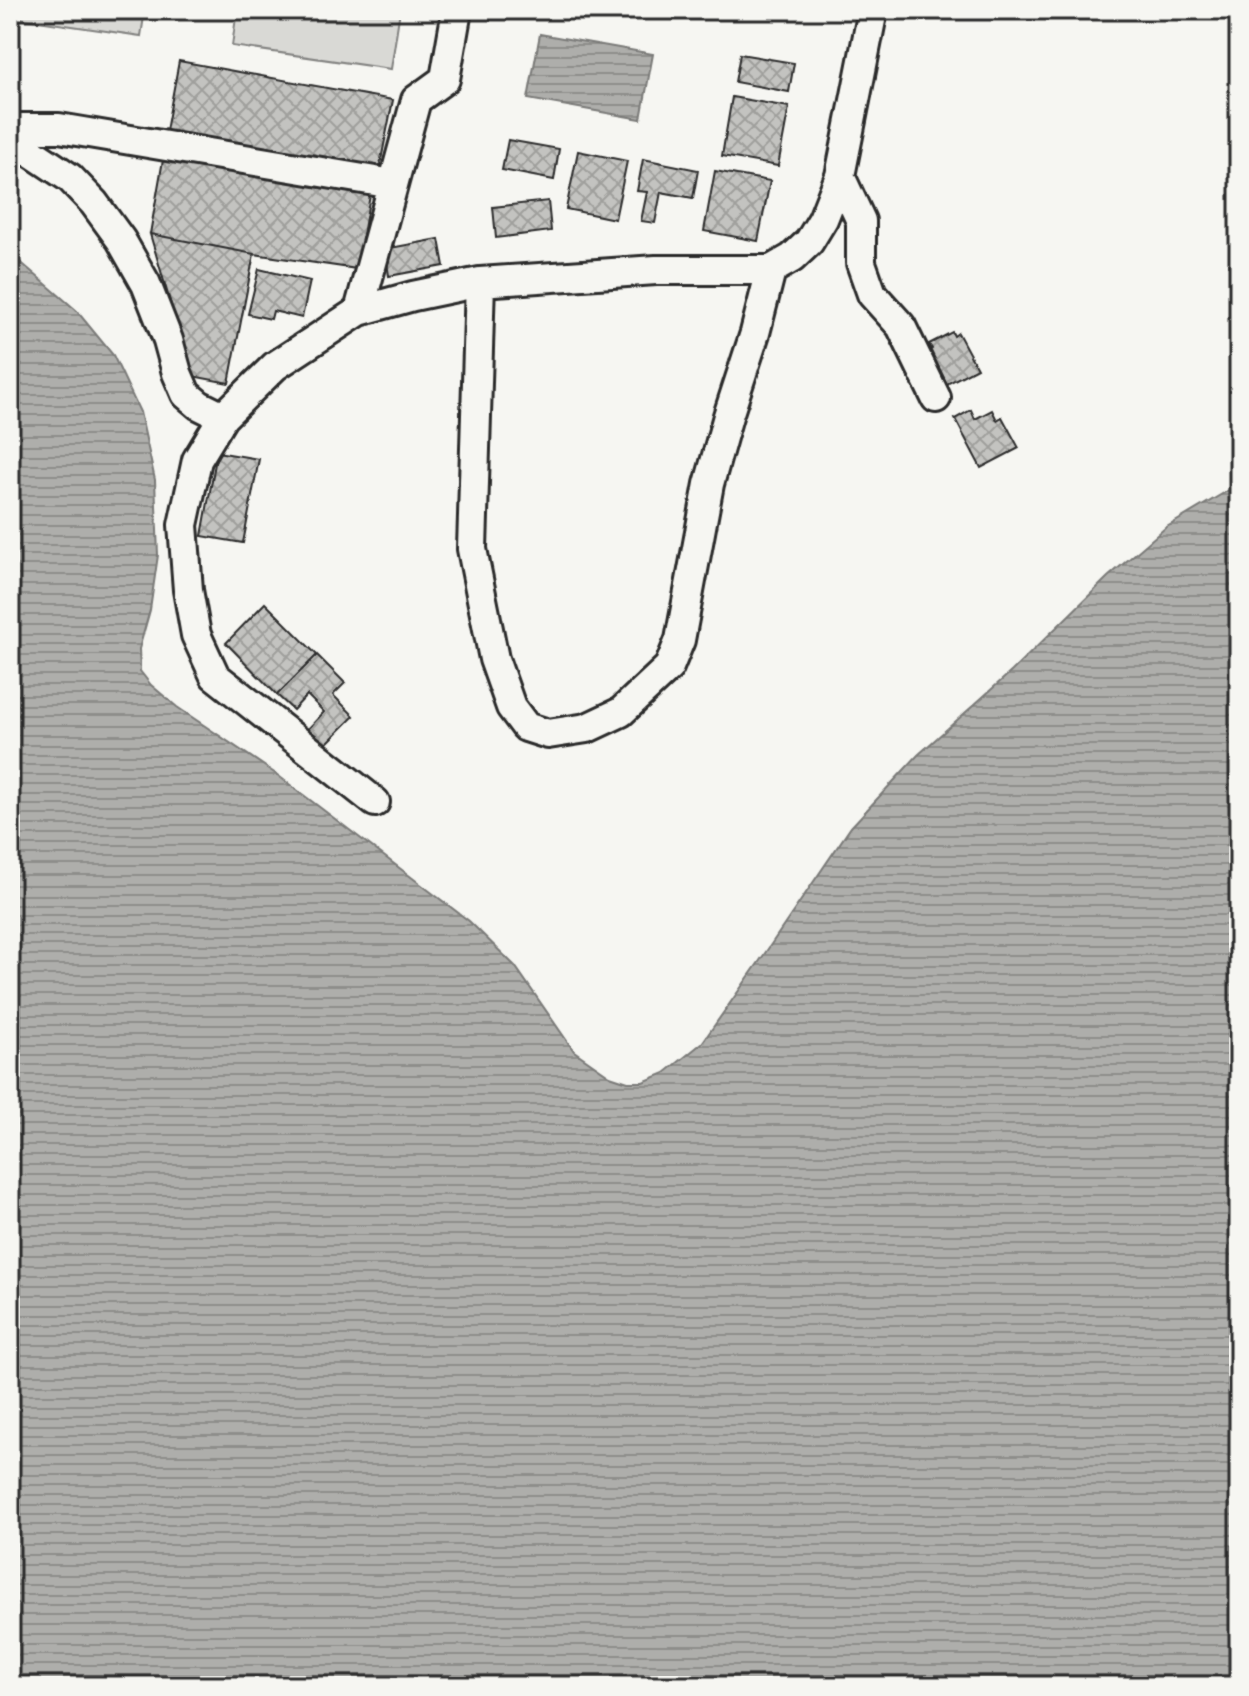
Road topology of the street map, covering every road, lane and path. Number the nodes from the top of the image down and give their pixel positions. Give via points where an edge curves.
1 (457, 10) edge
2 (873, 10) edge
3 (10, 128) edge
4 (10, 138) edge
5 (840, 176) junction
6 (393, 184) junction
7 (771, 270) junction
8 (480, 282) junction
9 (359, 311) junction
10 (936, 398) dead end
11 (223, 417) junction
12 (375, 802) dead end

1 - 6 street via 445,79 416,100
2 - 5 street
3 - 6 street via 59,128
4 - 11 street via 70,178 94,203 146,284 186,394
5 - 7 street via 809,242
5 - 10 street via 861,221 861,263 872,294 901,326
6 - 9 street
7 - 8 street via 656,270
7 - 8 street via 709,484 680,640 669,667 621,712 587,728 548,734 526,727 511,707 494,659 472,549
8 - 9 street
9 - 11 street via 275,366
11 - 12 street via 197,460 183,525 196,635 215,676

